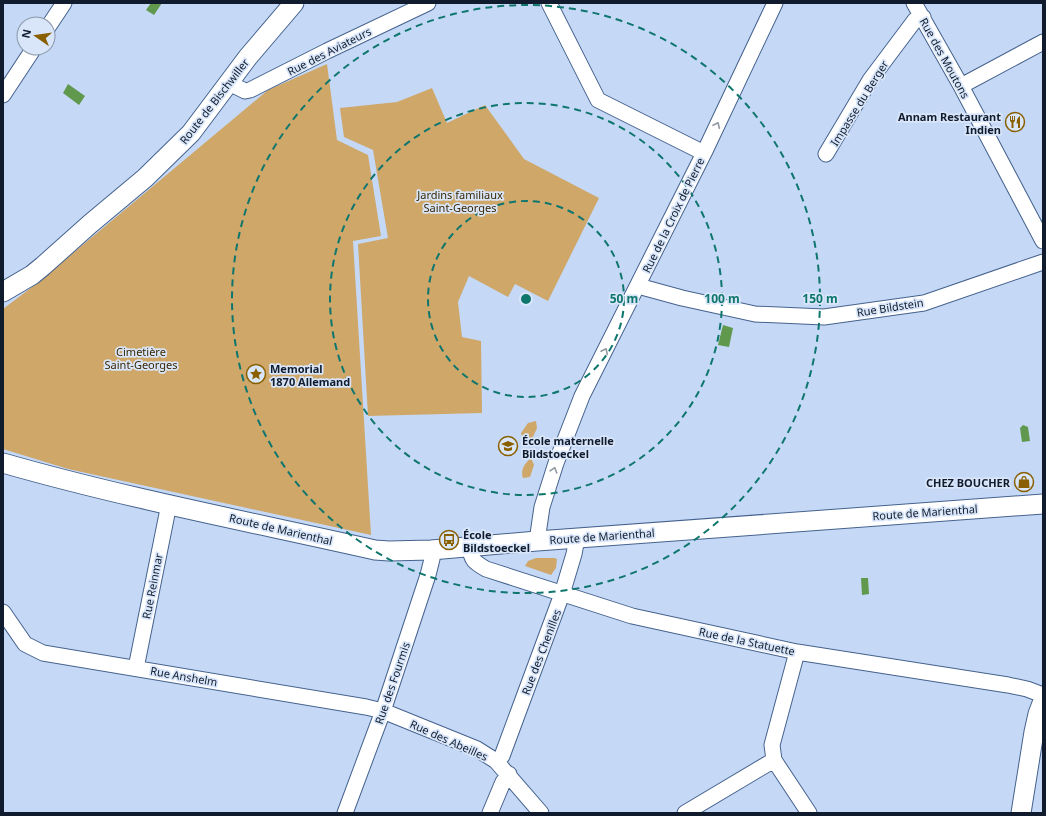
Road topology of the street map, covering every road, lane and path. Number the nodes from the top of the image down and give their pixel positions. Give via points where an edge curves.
1 (64, 3) edge
2 (294, 3) edge
3 (428, 3) edge
4 (549, 3) edge
5 (775, 3) edge
6 (914, 3) edge
7 (55, 16) edge
8 (923, 17) junction
9 (1043, 42) edge
10 (29, 56) edge
11 (229, 83) junction
12 (961, 86) junction
13 (3, 95) edge
14 (704, 153) junction
15 (826, 154) dead end
16 (1043, 241) edge
17 (1043, 262) edge
18 (638, 286) junction
19 (3, 291) edge
20 (3, 463) edge
21 (169, 504) junction
22 (1043, 504) edge
23 (577, 538) junction
24 (537, 541) junction
25 (470, 547) junction
26 (431, 550) junction
27 (562, 594) junction
28 (3, 612) edge
29 (797, 652) junction
30 (136, 668) junction
31 (1043, 695) edge
32 (1043, 701) edge
33 (383, 711) junction
34 (774, 760) junction
35 (496, 761) junction
36 (508, 774) junction
37 (345, 813) edge
38 (490, 813) edge
39 (541, 813) edge
40 (685, 813) edge
41 (809, 813) edge
42 (1021, 813) edge

1 - 7 street
2 - 11 street, Route de Bischwiller
3 - 11 street, Rue des Aviateurs via 250,90 244,91
4 - 14 street via 598,100
14 -> 5 street, Rue de la Croix de Pierre
6 - 8 street, Rue des Moutons
8 - 12 street, Rue des Moutons
8 - 15 street, Impasse du Berger via 914,20 870,80
9 - 12 street
10 - 13 street
11 - 19 street, Route de Bischwiller via 198,125 170,155 90,224 38,261
12 - 16 street, Rue des Moutons
14 - 18 street, Rue de la Croix de Pierre
17 - 18 street, Rue Bildstein via 924,303 824,317 755,314
24 -> 18 street, Rue de la Croix de Pierre via 542,508 582,396
20 - 21 street, Route de Marienthal via 59,479
21 - 26 street, Route de Marienthal via 374,550
21 - 30 street, Rue Reinmar
22 - 23 street, Route de Marienthal
23 - 24 street, Route de Marienthal
23 - 27 street, Rue des Chenilles
24 - 25 street, Route de Marienthal
25 - 26 street, Route de Marienthal
25 - 27 street, Rue de la Statuette via 474,562 486,569
26 - 33 street, Rue des Fourmis via 432,559 428,575
27 - 29 street, Rue de la Statuette via 632,616
27 - 35 street, Rue des Chenilles via 502,756
28 - 30 street, Rue Anshelm via 25,644 43,653
29 - 31 street, Rue de la Statuette via 1008,685
29 - 34 street via 772,745
30 - 33 street, Rue Anshelm
32 - 42 street via 1034,732
33 - 35 street, Rue des Abeilles via 477,749
33 - 37 street, Rue des Fourmis
34 - 40 street
34 - 41 street
35 - 36 street, Rue des Abeilles
36 - 38 street
36 - 39 street, Rue des Abeilles

